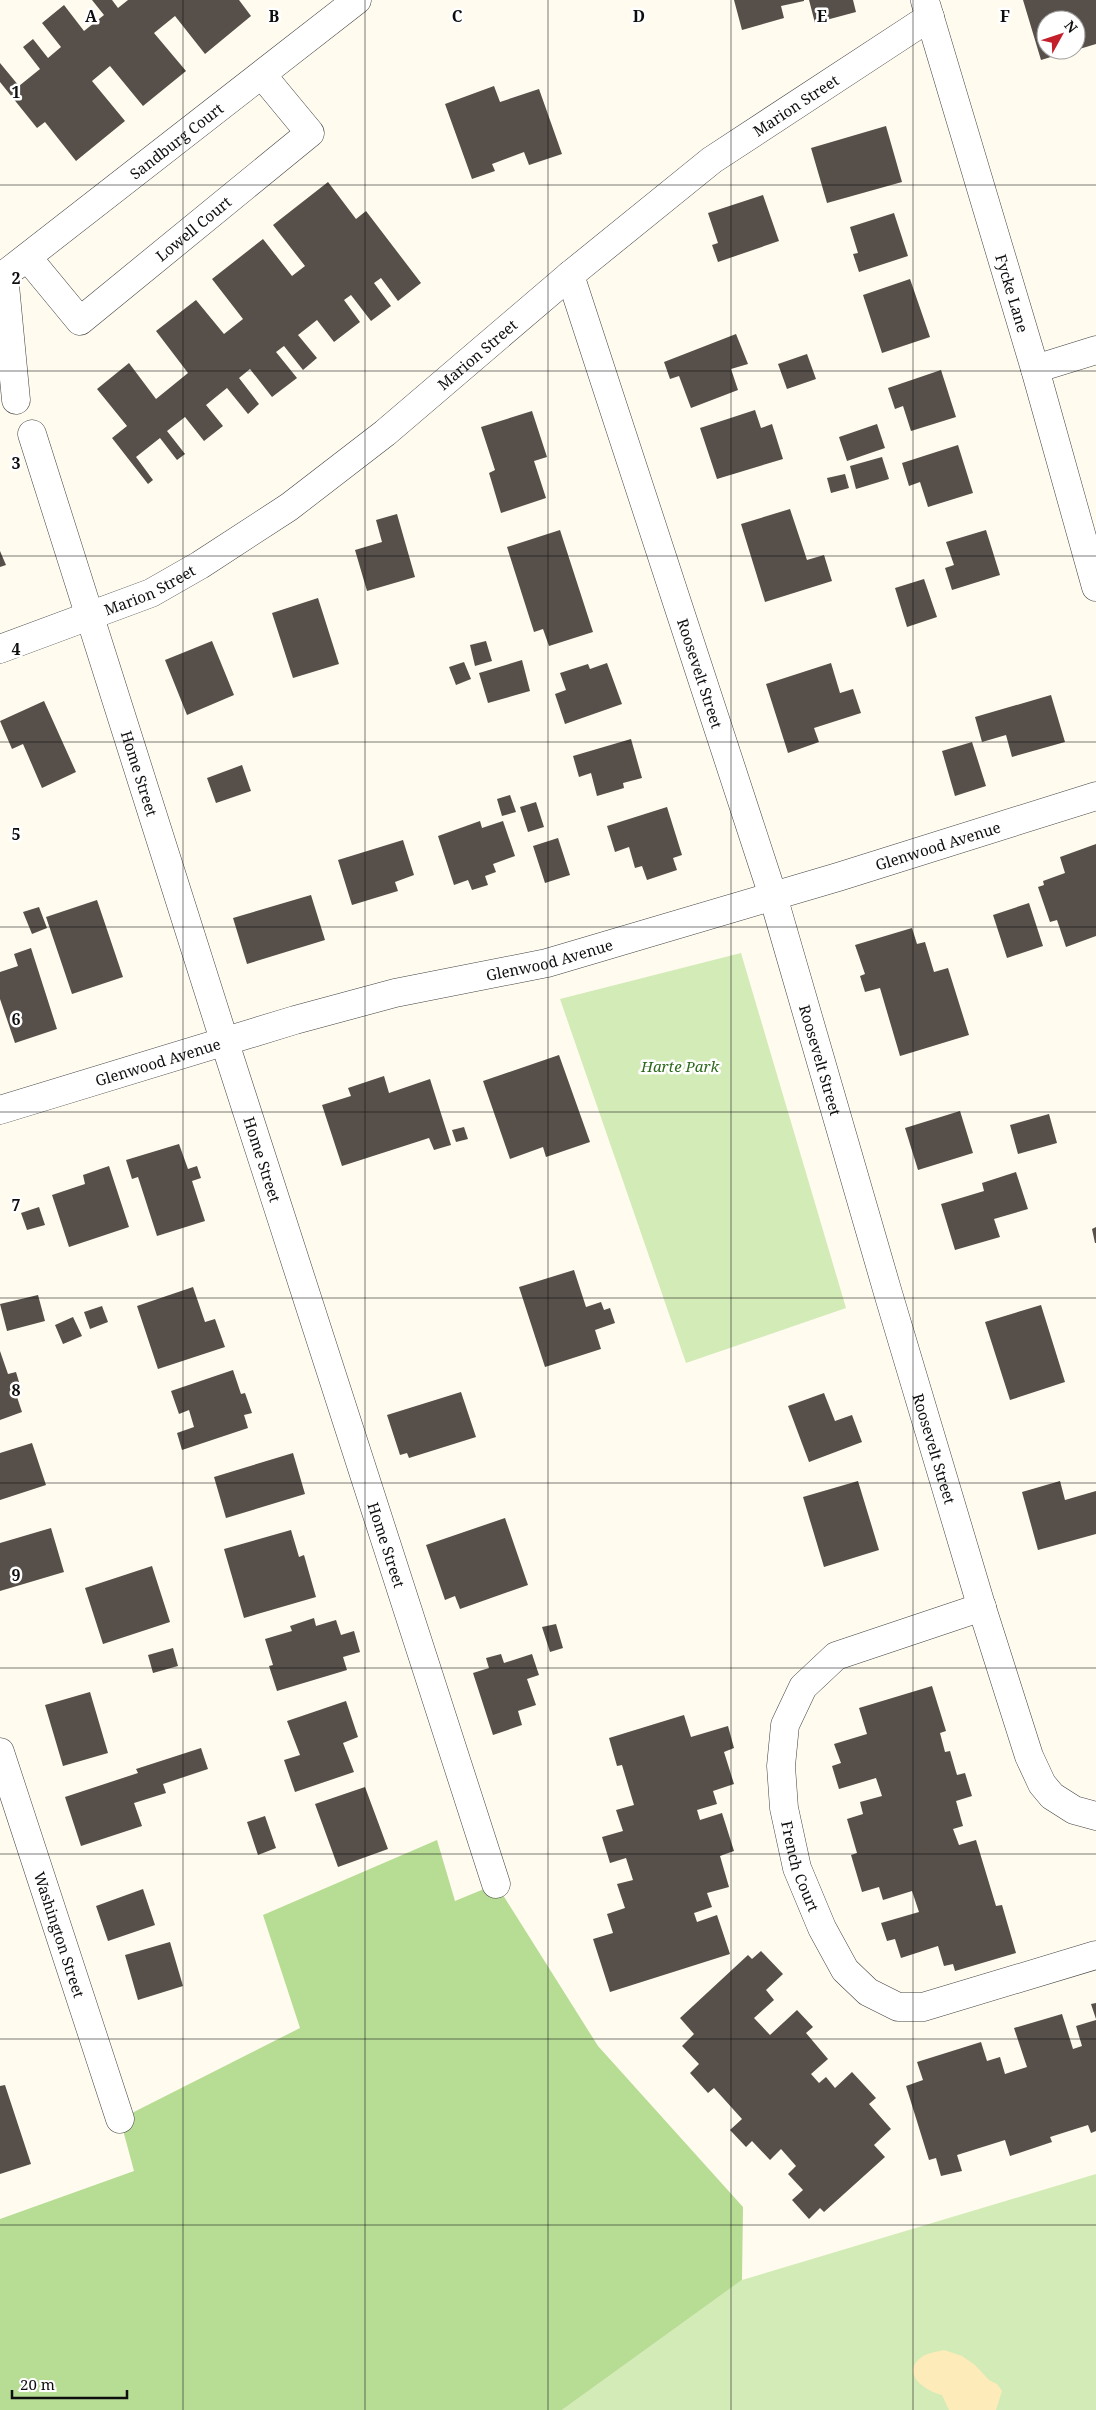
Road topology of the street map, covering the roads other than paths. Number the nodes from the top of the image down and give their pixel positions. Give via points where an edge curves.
1 (353, 4) edge
2 (928, 8) edge
3 (262, 75) junction
4 (28, 258) junction
5 (2, 271) edge
6 (570, 275) junction
7 (1096, 350) edge
8 (1035, 369) junction
9 (16, 400) dead end
10 (32, 434) dead end
11 (1096, 587) edge
12 (89, 617) junction
13 (0, 649) edge
14 (1096, 796) edge
15 (773, 896) junction
16 (224, 1040) junction
17 (0, 1110) edge
18 (982, 1607) junction
19 (0, 1752) edge
20 (1096, 1816) edge
21 (496, 1884) dead end
22 (1096, 1955) edge
23 (120, 2119) dead end

1 - 3 street, Sandburg Court
2 - 6 street, Marion Street via 712,160
2 - 8 street, Fycke Lane
3 - 4 street, Sandburg Court
3 - 4 street, Lowell Court via 310,134 80,321
4 - 5 street, Sandburg Court
5 - 9 street
6 - 12 street, Marion Street via 386,433 289,507 151,594
6 - 15 street, Roosevelt Street
7 - 8 street
8 - 11 street, Fycke Lane
10 - 12 street, Home Street
12 - 13 street, Marion Street
12 - 16 street, Home Street
14 - 15 street, Glenwood Avenue
15 - 16 street, Glenwood Avenue via 547,963 395,993
15 - 18 street, Roosevelt Street
16 - 17 street, Glenwood Avenue
16 - 21 street, Home Street
18 - 20 street, Roosevelt Street via 1029,1756 1042,1784 1052,1796 1074,1810
18 - 22 street, French Court via 836,1656 803,1687 785,1725 780,1766 784,1808 797,1868 822,1928 845,1970 868,1992 898,2007 924,2006
19 - 23 street, Washington Street

